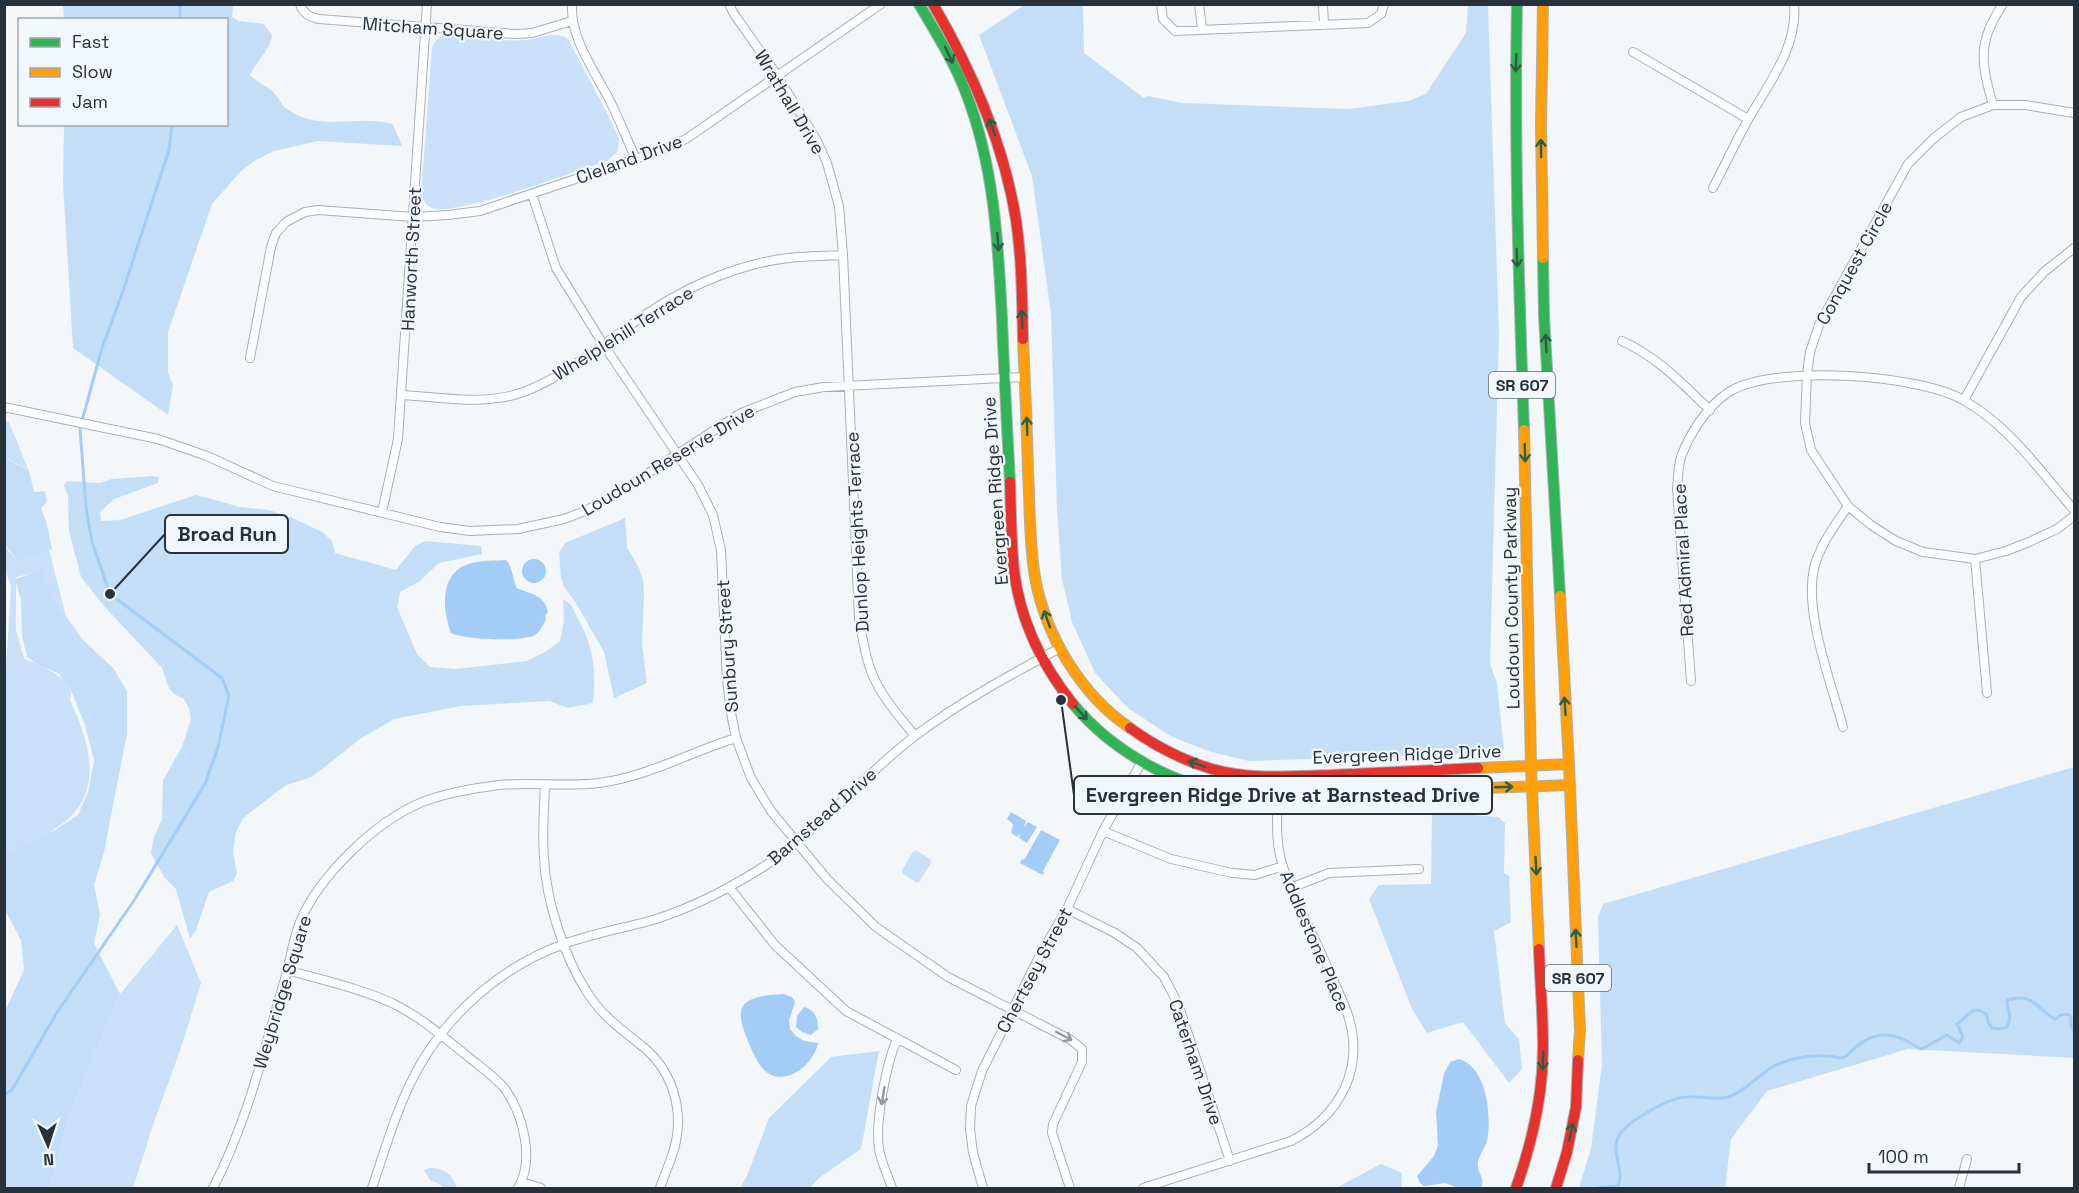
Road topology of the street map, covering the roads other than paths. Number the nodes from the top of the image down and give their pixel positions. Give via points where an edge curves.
1 (300, 4) edge
2 (427, 4) edge
3 (572, 4) edge
4 (729, 4) edge
5 (881, 4) edge
6 (919, 4) edge
7 (933, 4) edge
8 (1161, 4) edge
9 (1199, 4) edge
10 (1323, 4) edge
11 (1384, 4) edge
12 (1518, 4) edge
13 (1543, 4) edge
14 (1794, 4) edge
15 (2002, 4) edge
16 (572, 21) junction
17 (1324, 25) junction
18 (426, 28) junction
19 (1202, 29) junction
20 (1633, 52) dead end
21 (777, 75) junction
22 (1993, 105) junction
23 (2074, 113) edge
24 (1748, 119) junction
25 (636, 159) junction
26 (1713, 188) dead end
27 (532, 194) junction
28 (413, 217) junction
29 (2074, 248) edge
30 (843, 255) junction
31 (1622, 340) dead end
32 (603, 344) junction
33 (250, 358) dead end
34 (1807, 374) junction
35 (1025, 377) junction
36 (1005, 378) junction
37 (849, 386) junction
38 (401, 395) junction
39 (1964, 400) junction
40 (4, 407) edge
41 (1710, 410) junction
42 (678, 454) junction
43 (1848, 507) junction
44 (2074, 510) edge
45 (382, 512) junction
46 (2074, 516) edge
47 (1975, 559) junction
48 (1060, 648) junction
49 (1041, 658) junction
50 (1691, 681) dead end
51 (1987, 693) dead end
52 (1843, 727) dead end
53 (915, 736) junction
54 (736, 738) junction
55 (1141, 763) junction
56 (1569, 764) junction
57 (1531, 766) junction
58 (1281, 776) junction
59 (545, 785) junction
60 (1569, 785) junction
61 (1532, 787) junction
62 (1278, 795) junction
63 (1103, 831) junction
64 (795, 843) junction
65 (1283, 866) junction
66 (1419, 869) dead end
67 (729, 887) junction
68 (1293, 887) junction
69 (1066, 909) junction
70 (564, 944) junction
71 (288, 970) junction
72 (1012, 1009) junction
73 (440, 1034) junction
74 (897, 1039) junction
75 (956, 1070) dead end
76 (1967, 1159) dead end
77 (1230, 1161) junction
78 (520, 1185) edge
79 (213, 1188) edge
80 (372, 1188) edge
81 (541, 1188) edge
82 (660, 1188) edge
83 (892, 1188) edge
84 (983, 1188) edge
85 (1070, 1188) edge
86 (1143, 1188) edge
87 (1516, 1188) edge
88 (1556, 1188) edge
89 (1959, 1188) edge

1 - 18 street, Mitcham Square via 310,17 319,19
2 - 18 street, Hanworth Street
3 - 16 street
4 - 21 street, Wrathall Drive
5 - 21 street, Cleland Drive
6 -> 36 street, Evergreen Ridge Drive via 966,93 988,167 998,243
35 -> 7 street, Evergreen Ridge Drive via 1019,244 1009,184 974,82
8 - 19 street via 1163,19 1175,30
9 - 19 street
10 - 17 street
11 - 17 street via 1381,14 1368,23
12 -> 57 street, Loudoun County Parkway / SR 607 via 1516,210
56 -> 13 street, SR 607 via 1544,316 1540,124
14 - 24 street via 1794,30 1780,64
15 - 22 street via 1984,41 1983,71
16 - 18 street, Mitcham Square via 532,33
16 - 25 street
17 - 19 street
18 - 28 street, Hanworth Street
20 - 24 street
21 - 25 street, Cleland Drive via 686,139
21 - 30 street, Wrathall Drive via 826,163 839,206
22 - 23 street, Conquest Circle via 2025,105
22 - 34 street, Conquest Circle via 1961,117 1908,165 1819,325
24 - 26 street
25 - 27 street, Cleland Drive
27 - 28 street, Cleland Drive via 480,211
27 - 32 street, Sunbury Street via 556,268
28 - 33 street, Cleland Drive via 318,210 286,222 271,247
28 - 38 street, Hanworth Street
29 - 39 street via 2021,297
30 - 32 street, Whelplehill Terrace via 787,258 718,277 677,295
30 - 37 street, Wrathall Drive
31 - 41 street via 1659,362
32 - 38 street, Whelplehill Terrace via 554,377 510,396 461,399
32 - 42 street, Sunbury Street
34 - 39 street, Red Admiral Place via 1905,382
34 - 41 street, Red Admiral Place via 1764,379 1730,392
34 - 43 street, Conquest Circle via 1805,423 1811,450
35 - 36 street, Loudoun Reserve Drive
48 -> 35 street, Evergreen Ridge Drive via 1042,606 1034,570
36 - 37 street, Loudoun Reserve Drive
36 - 49 street, Evergreen Ridge Drive via 1014,572 1025,619
37 - 42 street, Loudoun Reserve Drive via 795,392 770,401 741,413
37 - 53 street, Dunlop Heights Terrace via 863,638 876,681
38 - 45 street, Hanworth Street via 398,439
39 - 44 street, Red Admiral Place via 2008,432
40 - 45 street, Loudoun Reserve Drive via 171,443 273,486
41 - 50 street, Red Admiral Place via 1693,431 1680,459 1677,489
42 - 45 street, Loudoun Reserve Drive via 585,511 518,529 470,531
42 - 54 street, Sunbury Street via 713,515 721,550 727,680
43 - 47 street, Conquest Circle via 1896,541 1923,552
43 - 52 street via 1825,540 1814,567 1812,590 1815,622
46 - 47 street, Conquest Circle via 2057,529 2006,552
47 - 51 street
48 - 49 street, Barnstead Drive
58 -> 48 street, Evergreen Ridge Drive via 1212,769 1152,743 1105,709
49 - 53 street, Barnstead Drive
49 -> 55 street, Evergreen Ridge Drive via 1083,715
53 - 64 street, Barnstead Drive
54 - 59 street, Weybridge Square via 634,776 598,783
54 - 64 street, Sunbury Street via 751,778
55 - 62 street, Evergreen Ridge Drive via 1202,788 1231,794
55 - 63 street, Chertsey Street
56 - 57 street, Evergreen Ridge Drive
56 - 60 street, SR 607
57 - 58 street, Evergreen Ridge Drive
57 - 61 street, Loudoun County Parkway / SR 607
58 - 62 street, Addlestone Place
59 - 70 street via 545,869
59 - 71 street, Weybridge Square via 500,785 420,803 369,834 329,874 307,909
60 - 61 street, Evergreen Ridge Drive
88 -> 60 street, SR 607 via 1572,1129 1580,1058
62 -> 61 street, Evergreen Ridge Drive
61 -> 87 street, Loudoun County Parkway / SR 607 via 1542,1076 1535,1126
62 - 65 street, Addlestone Place
63 - 65 street via 1171,859 1232,873 1255,875
63 - 69 street, Chertsey Street
64 - 67 street, Barnstead Drive
64 - 72 street, Sunbury Street via 876,927 948,977
65 - 68 street, Addlestone Place
66 - 68 street via 1329,873
67 - 70 street, Barnstead Drive via 657,919
67 - 74 street via 775,945 838,1004
68 - 77 street, Addlestone Place via 1348,1015 1353,1050 1351,1068 1338,1102 1310,1131
69 - 72 street, Chertsey Street
69 - 77 street, Caterham Drive via 1137,948 1164,977 1178,1004
70 - 73 street, Barnstead Drive via 539,954 492,983
70 - 82 street via 576,973 597,1006 648,1052 670,1082 678,1122 676,1143
71 - 73 street via 394,1004
71 - 79 street, Weybridge Square via 247,1109
72 - 84 street, Chertsey Street via 982,1071 972,1106 973,1153
72 -> 85 street, Sunbury Street via 1082,1049 1082,1062 1052,1133
73 - 78 street via 493,1077 515,1105 526,1144
73 - 80 street, Barnstead Drive via 403,1101
74 - 75 street
74 -> 83 street via 886,1074 878,1126 880,1151
76 - 89 street
77 - 86 street, Addlestone Place
78 - 81 street

